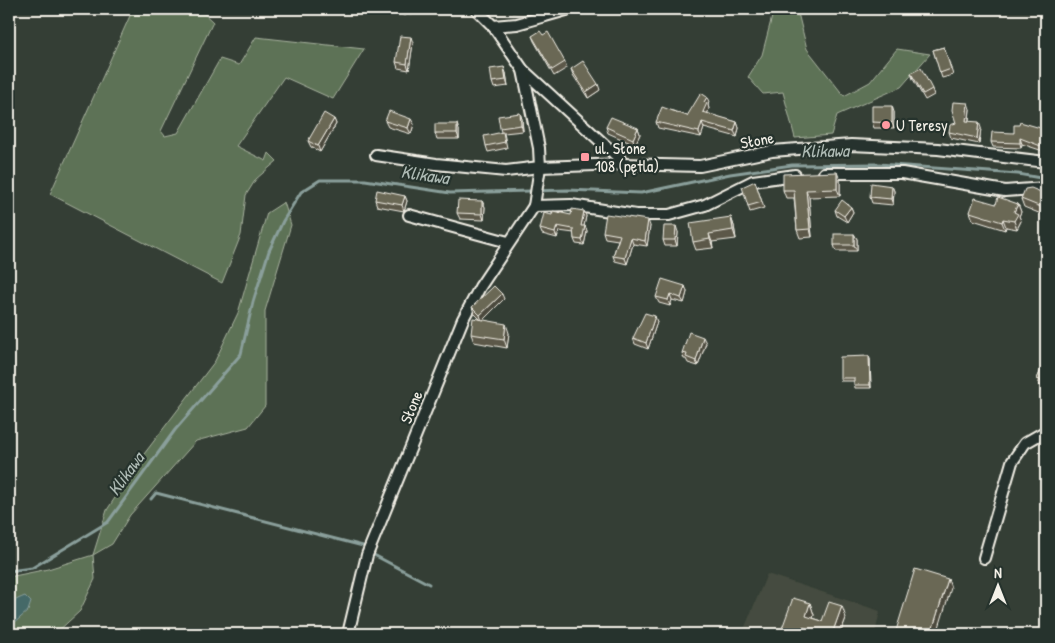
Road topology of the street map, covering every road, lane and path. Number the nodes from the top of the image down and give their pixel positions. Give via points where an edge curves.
1 (476, 9) edge
2 (570, 9) edge
3 (493, 26) junction
4 (523, 70) junction
5 (376, 155) dead end
6 (1046, 162) edge
7 (622, 164) junction
8 (540, 167) junction
9 (1046, 188) edge
10 (535, 201) junction
11 (409, 215) dead end
12 (508, 242) junction
13 (1046, 431) edge
14 (984, 558) dead end
15 (348, 634) edge

1 - 3 street
2 - 3 street via 518,24
3 - 4 street
4 - 7 street
4 - 8 street
5 - 8 street, Słone via 487,170
6 - 7 street, Słone via 938,149 851,145 772,152 700,166
7 - 8 street, Słone
8 - 10 street
9 - 10 street via 990,190 902,174 810,174 753,181 705,205 669,215 636,216
10 - 12 street, Słone
11 - 12 street
12 - 15 street, Słone via 462,319 367,555
13 - 14 street via 1025,443 1012,462

